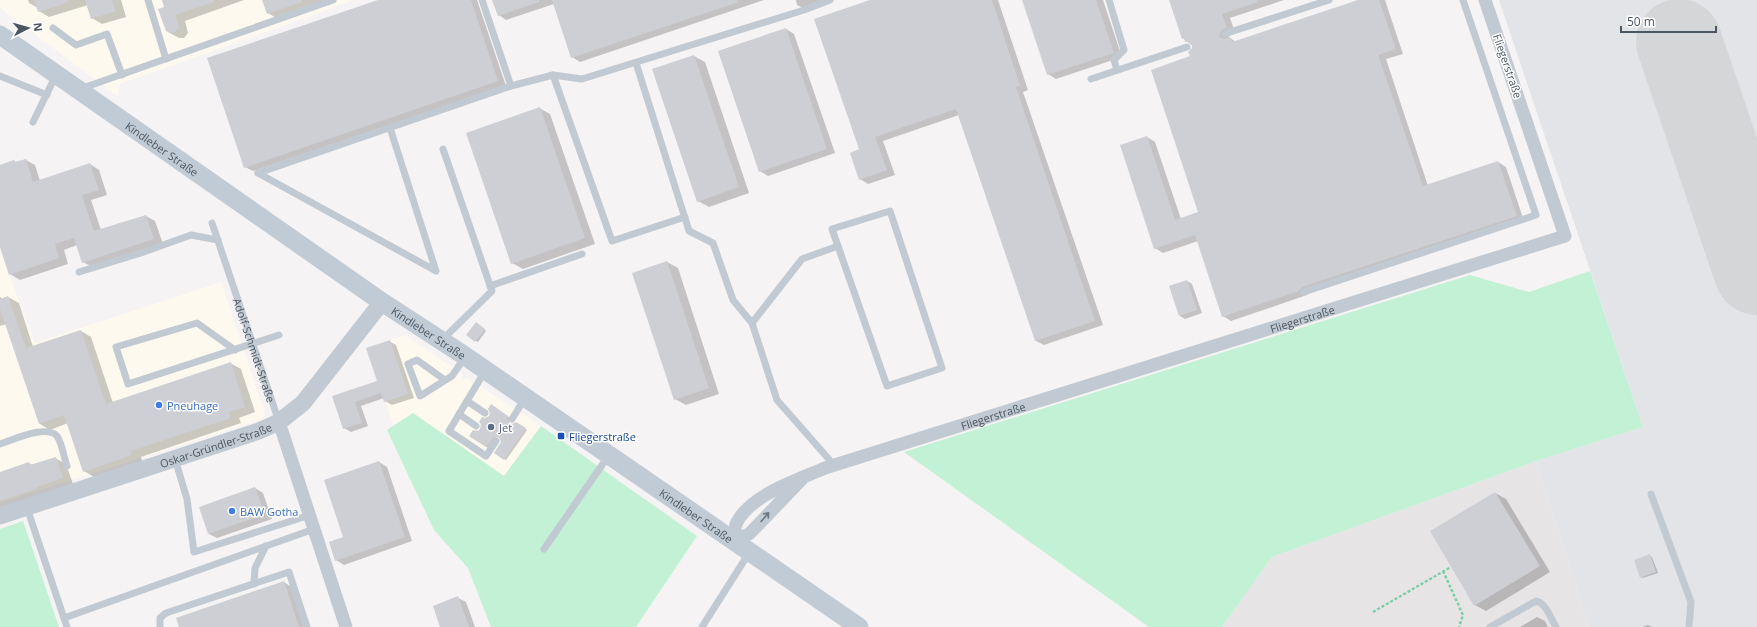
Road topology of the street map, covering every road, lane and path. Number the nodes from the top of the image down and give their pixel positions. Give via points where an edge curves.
1 (148, 0) edge
2 (333, 0) edge
3 (482, 0) edge
4 (830, 0) edge
5 (1109, 0) edge
6 (1329, 0) edge
7 (1463, 0) edge
8 (1486, 0) edge
9 (53, 28) dead end
10 (1224, 34) dead end
11 (0, 35) edge
12 (1187, 47) dead end
13 (166, 59) junction
14 (636, 63) junction
15 (1117, 70) junction
16 (57, 75) junction
17 (122, 75) junction
18 (553, 75) junction
19 (0, 76) edge
20 (1090, 79) dead end
21 (511, 86) junction
22 (78, 90) junction
23 (47, 95) junction
24 (33, 122) dead end
25 (390, 128) junction
26 (443, 149) dead end
27 (685, 217) junction
28 (212, 223) dead end
29 (218, 240) junction
30 (838, 246) junction
31 (582, 254) dead end
32 (79, 272) dead end
33 (490, 286) junction
34 (1304, 292) dead end
35 (382, 302) junction
36 (752, 323) junction
37 (279, 335) dead end
38 (441, 340) junction
39 (253, 344) junction
40 (235, 350) junction
41 (465, 356) junction
42 (486, 371) junction
43 (445, 380) junction
44 (525, 398) junction
45 (467, 401) junction
46 (485, 413) dead end
47 (459, 414) junction
48 (512, 419) dead end
49 (279, 422) junction
50 (476, 426) dead end
51 (496, 441) dead end
52 (0, 444) edge
53 (609, 455) junction
54 (175, 458) junction
55 (834, 465) junction
56 (67, 466) dead end
57 (802, 479) junction
58 (1651, 494) dead end
59 (27, 507) junction
60 (310, 515) junction
61 (0, 516) edge
62 (314, 529) junction
63 (734, 540) junction
64 (266, 546) junction
65 (544, 549) dead end
66 (750, 551) junction
67 (1451, 566) dead end
68 (1443, 572) junction
69 (254, 584) junction
70 (1373, 612) dead end
71 (64, 618) junction
72 (67, 627) edge
73 (160, 627) edge
74 (307, 627) edge
75 (346, 627) edge
76 (702, 627) edge
77 (859, 627) edge
78 (1459, 627) edge
79 (1490, 627) edge
80 (1556, 627) edge
81 (1689, 627) edge

1 - 13 lane
2 - 13 lane
3 - 21 lane
4 - 14 lane
5 - 15 lane via 1124,50 1114,60
6 - 10 lane
7 - 34 lane via 1536,215
8 - 55 street, Fliegerstraße via 1565,236
9 - 17 lane via 76,45 107,34
11 - 16 main road, Kindleber Straße
12 - 15 lane
13 - 17 lane
14 - 18 lane via 582,79
14 - 27 lane
15 - 20 lane
16 - 22 main road, Kindleber Straße
16 - 23 lane
17 - 22 lane
18 - 21 lane
18 - 27 lane via 612,241
19 - 23 lane
21 - 25 lane
22 - 35 main road, Kindleber Straße
23 - 24 lane
25 - 25 lane via 420,218 436,271 258,173
26 - 33 lane
27 - 36 lane via 689,231 713,243 733,300
28 - 29 lane, Adolf-Schmidt-Straße
29 - 32 lane via 191,234
29 - 39 lane, Adolf-Schmidt-Straße
30 - 30 lane via 887,386 942,368 890,211 832,229
30 - 36 lane via 802,259
31 - 33 lane
33 - 38 lane via 492,291
35 - 38 main road, Kindleber Straße
35 - 49 street, Oskar-Gründler-Straße via 303,403
36 - 55 lane via 777,400
37 - 39 lane
38 - 41 main road, Kindleber Straße
39 - 40 lane
39 - 49 lane, Adolf-Schmidt-Straße
40 - 40 lane via 128,384 116,347 197,323
41 - 42 main road, Kindleber Straße
41 - 43 lane via 452,376
42 - 44 main road, Kindleber Straße
42 - 45 lane
43 - 43 lane via 420,396 408,364 417,360
44 - 48 lane
44 - 53 main road, Kindleber Straße
45 - 46 lane
45 - 47 lane
47 - 50 lane
47 - 51 lane via 449,431 486,456
49 - 54 street, Oskar-Gründler-Straße
49 - 60 street, Adolf-Schmidt-Straße
52 - 56 lane via 41,431 53,433 57,437
53 - 63 main road, Kindleber Straße
53 - 65 lane
54 - 59 street, Oskar-Gründler-Straße
54 - 60 lane via 186,499 194,552
55 - 57 street, Fliegerstraße
63 -> 57 street, Fliegerstraße via 749,534
57 - 63 street, Fliegerstraße via 780,487 752,505 736,523
58 - 81 lane via 1691,602
59 - 61 street, Oskar-Gründler-Straße
59 - 71 lane
60 - 62 street, Adolf-Schmidt-Straße
62 - 64 lane
62 - 75 street, Adolf-Schmidt-Straße
63 - 66 main road, Kindleber Straße
64 - 69 lane via 255,568
64 - 71 lane
66 - 76 lane
66 - 77 main road, Kindleber Straße
67 - 68 path
68 - 70 path
68 - 78 path via 1463,615
69 - 73 lane via 166,613 160,618
69 - 74 lane via 289,572
71 - 72 lane
79 - 80 lane via 1536,601 1545,608

